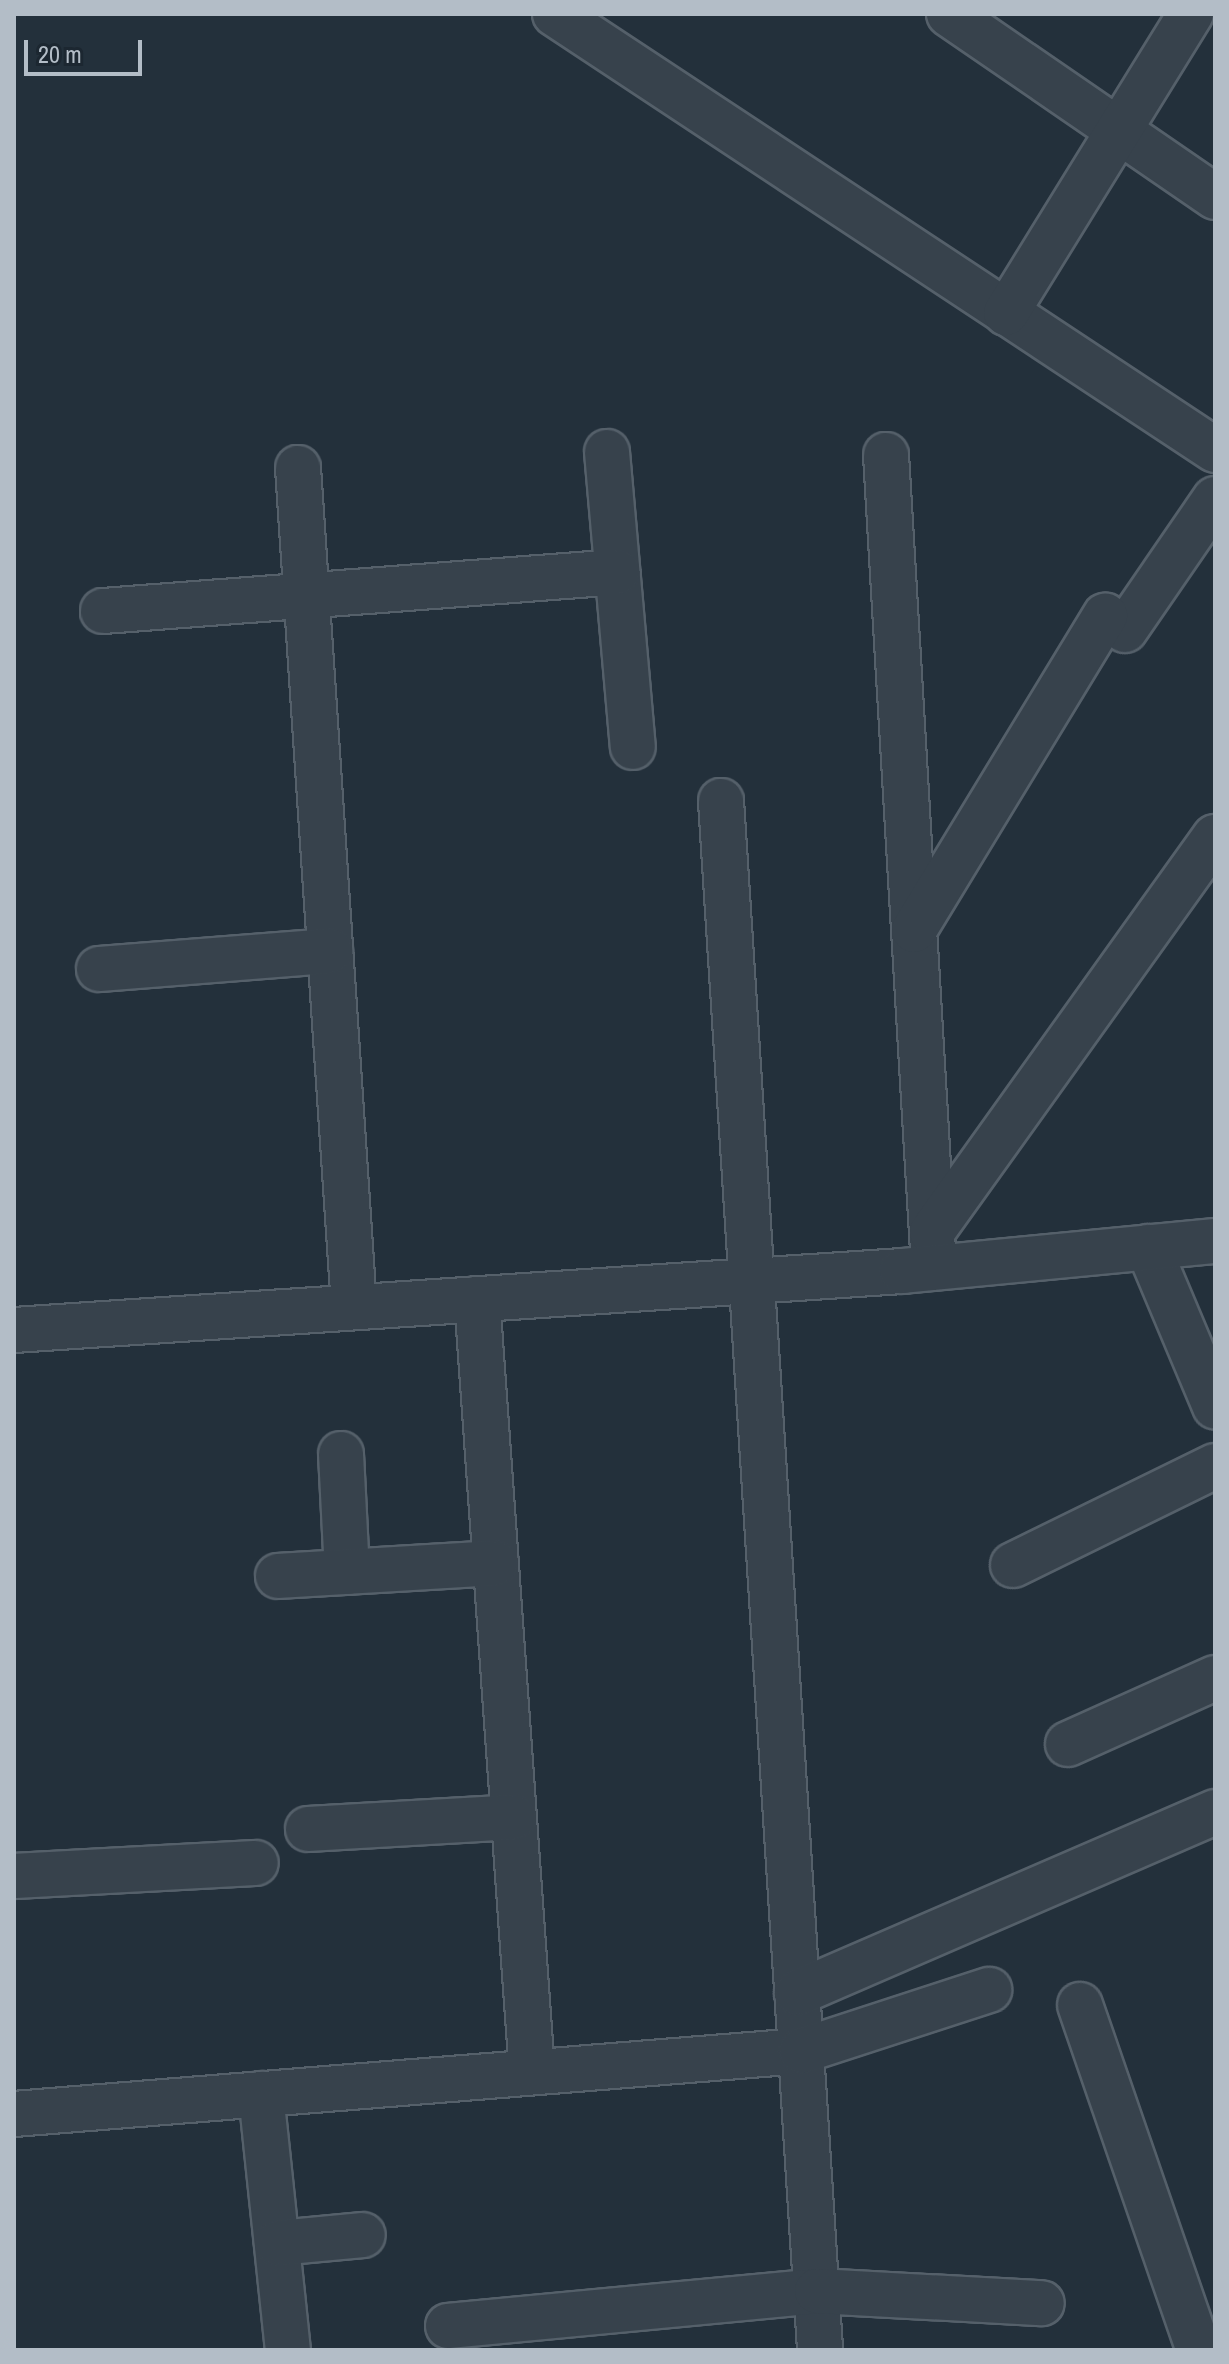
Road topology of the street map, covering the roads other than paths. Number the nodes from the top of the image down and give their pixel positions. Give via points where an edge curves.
1 (555, 14) edge
2 (949, 14) edge
3 (1191, 14) edge
4 (1117, 133) junction
5 (1215, 197) edge
6 (1006, 313) junction
7 (1215, 450) edge
8 (607, 452) dead end
9 (886, 455) dead end
10 (298, 468) dead end
11 (1215, 499) edge
12 (618, 572) junction
13 (306, 595) junction
14 (103, 611) dead end
15 (633, 747) dead end
16 (721, 801) dead end
17 (1215, 837) edge
18 (914, 930) junction
19 (330, 951) junction
20 (99, 969) dead end
21 (1215, 1241) edge
22 (1148, 1247) junction
23 (933, 1250) junction
24 (750, 1281) junction
25 (477, 1299) junction
26 (354, 1307) junction
27 (14, 1330) edge
28 (1215, 1406) edge
29 (341, 1454) dead end
30 (1215, 1466) edge
31 (496, 1563) junction
32 (1013, 1565) dead end
33 (347, 1572) junction
34 (278, 1576) dead end
35 (1215, 1678) edge
36 (1068, 1744) dead end
37 (1215, 1812) edge
38 (514, 1817) junction
39 (308, 1829) dead end
40 (256, 1863) dead end
41 (14, 1876) edge
42 (989, 1990) dead end
43 (797, 1993) junction
44 (1080, 2005) dead end
45 (801, 2051) junction
46 (532, 2072) junction
47 (261, 2094) junction
48 (14, 2114) edge
49 (363, 2235) dead end
50 (277, 2243) junction
51 (817, 2291) junction
52 (1042, 2303) dead end
53 (448, 2326) dead end
54 (288, 2350) edge
55 (820, 2350) edge
56 (1199, 2350) edge

1 - 6 street
2 - 4 street
3 - 4 street
4 - 5 street
4 - 6 street
6 - 7 street
8 - 12 street
9 - 18 street
10 - 13 street
11 - 18 street via 1115,623
12 - 13 street
12 - 15 street
13 - 14 street
13 - 19 street
16 - 24 street
17 - 23 street
18 - 23 street
19 - 20 street
19 - 26 street
21 - 22 street
22 - 23 street
22 - 28 street
23 - 24 street
24 - 25 street
24 - 43 street
25 - 26 street
25 - 31 street
26 - 27 street
29 - 33 street
30 - 32 street
31 - 33 street
31 - 38 street
33 - 34 street
35 - 36 street
37 - 43 street
38 - 39 street
38 - 46 street
40 - 41 street
42 - 45 street
43 - 45 street
44 - 56 street
45 - 46 street
45 - 51 street
46 - 47 street
47 - 48 street
47 - 50 street
49 - 50 street
50 - 54 street
51 - 52 street
51 - 53 street
51 - 55 street

